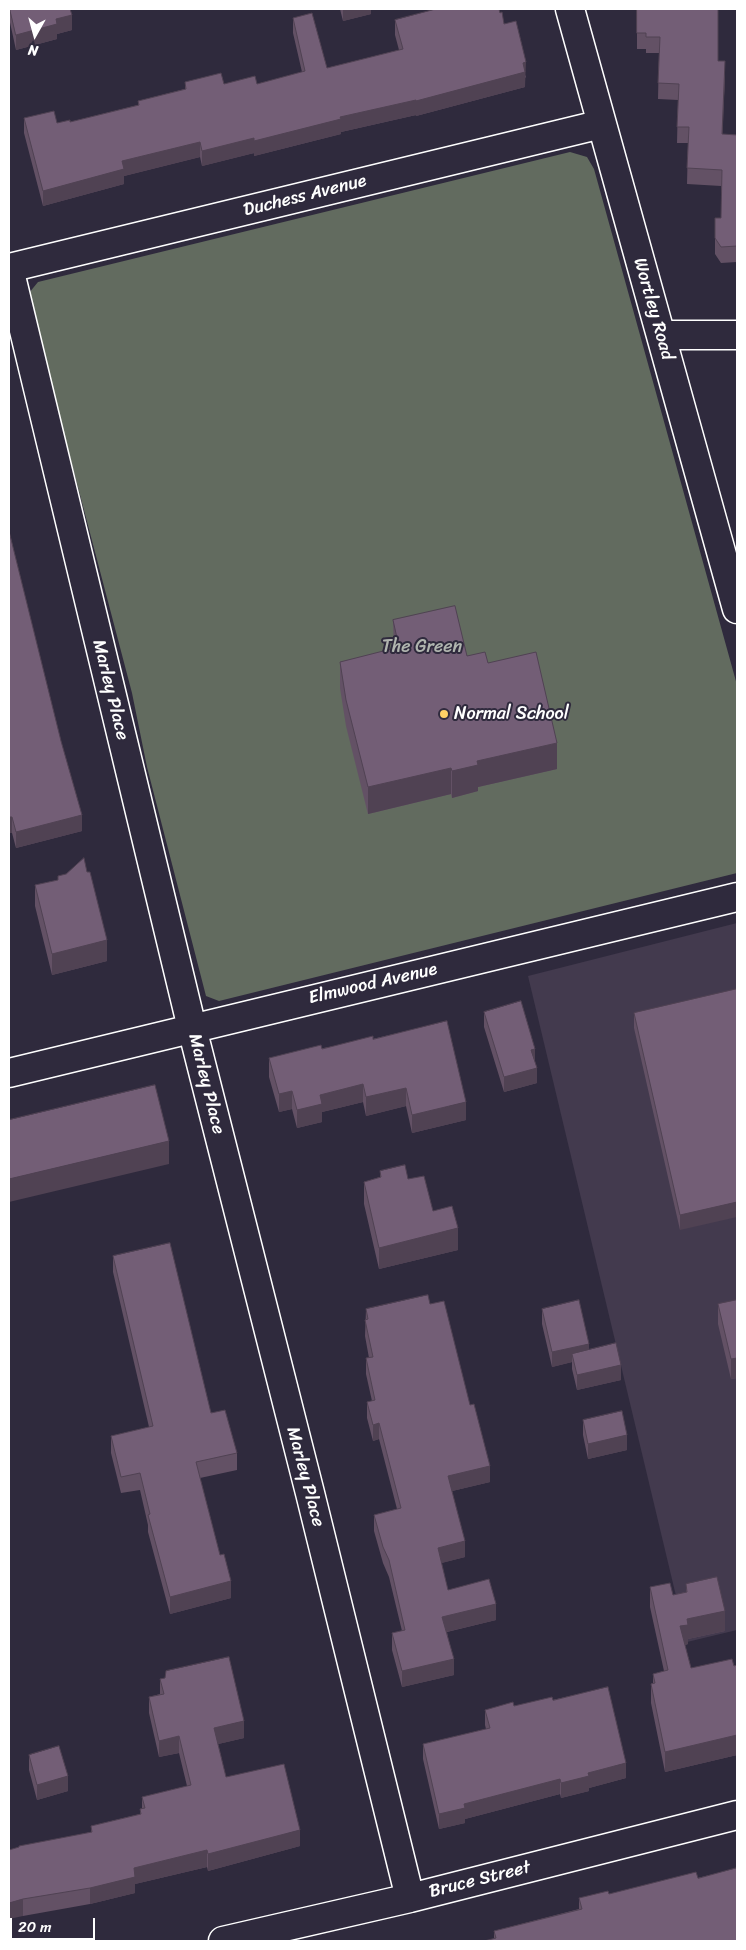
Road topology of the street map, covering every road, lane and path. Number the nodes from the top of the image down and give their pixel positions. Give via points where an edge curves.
1 (570, 9) edge
2 (602, 124) junction
3 (9, 268) edge
4 (661, 335) junction
5 (737, 335) edge
6 (737, 609) edge
7 (737, 897) edge
8 (192, 1028) junction
9 (9, 1073) edge
10 (737, 1815) edge
11 (410, 1898) junction
12 (223, 1941) edge

1 - 2 street, Wortley Road
2 - 3 street, Duchess Avenue
2 - 4 street, Wortley Road
3 - 8 street, Marley Place
4 - 5 street
4 - 6 street, Wortley Road
7 - 8 street, Elmwood Avenue
8 - 9 street, Elmwood Avenue
8 - 11 street, Marley Place
10 - 11 street, Bruce Street
11 - 12 street, Bruce Street

